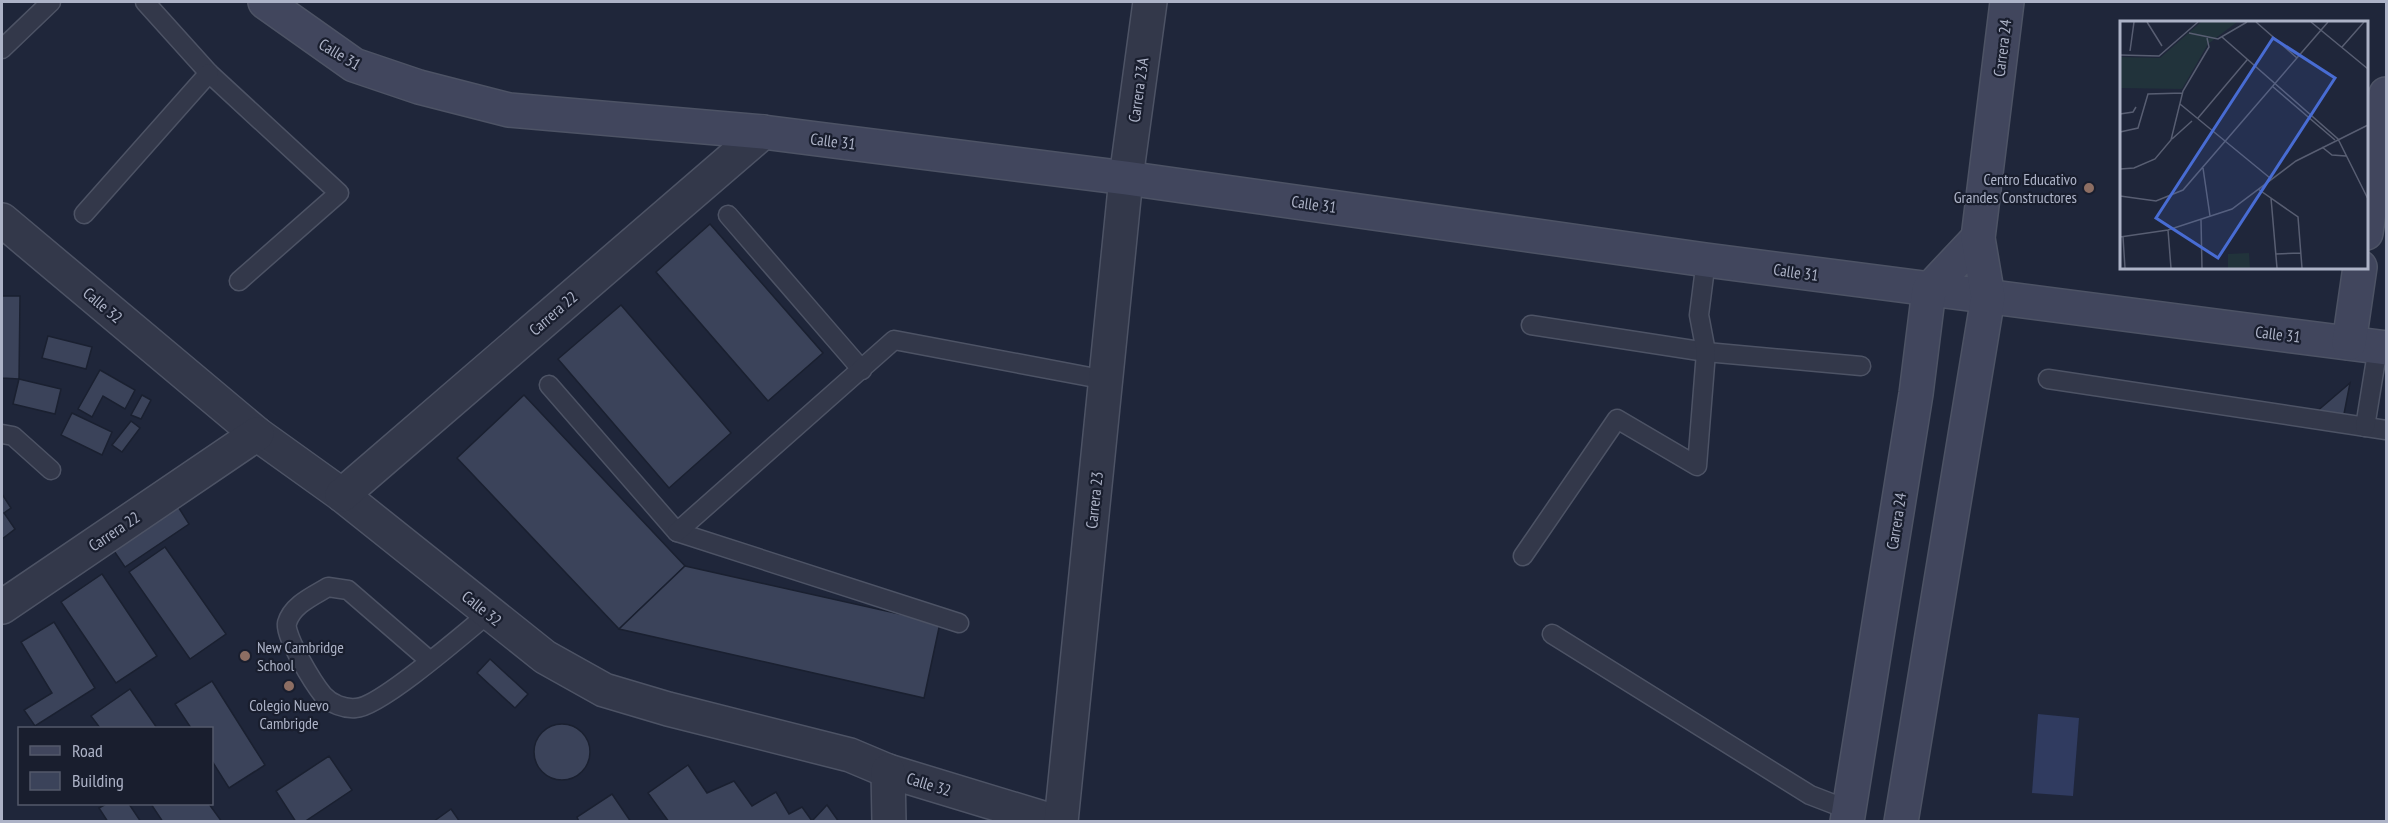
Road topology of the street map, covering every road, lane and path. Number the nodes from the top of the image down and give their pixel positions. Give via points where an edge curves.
1 (51, 2) edge
2 (145, 2) edge
3 (265, 2) edge
4 (1150, 2) edge
5 (2007, 2) edge
6 (2, 49) edge
7 (209, 73) junction
8 (2386, 94) edge
9 (763, 132) junction
10 (1126, 178) junction
11 (84, 214) dead end
12 (728, 215) dead end
13 (2, 220) edge
14 (2367, 226) edge
15 (1978, 237) junction
16 (1706, 260) junction
17 (2360, 268) edge
18 (239, 281) dead end
19 (1929, 290) junction
20 (1988, 297) junction
21 (1531, 325) dead end
22 (2371, 346) edge
23 (1706, 352) junction
24 (1861, 366) dead end
25 (862, 370) junction
26 (2048, 379) dead end
27 (1106, 380) junction
28 (549, 385) dead end
29 (2365, 427) junction
30 (2386, 430) edge
31 (2, 434) edge
32 (256, 434) junction
33 (51, 470) dead end
34 (342, 495) junction
35 (677, 532) junction
36 (1523, 556) dead end
37 (2, 607) edge
38 (489, 613) junction
39 (959, 623) dead end
40 (1552, 634) dead end
41 (429, 660) junction
42 (888, 771) junction
43 (1848, 816) edge
44 (889, 822) edge
45 (1056, 822) edge
46 (1061, 822) edge
47 (1901, 822) edge

1 - 6 lane
2 - 7 lane
3 - 9 street, Calle 31 via 354,65 419,87 509,110
4 - 10 street, Carrera 23A
5 - 15 street, Carrera 24
7 - 11 lane
7 - 18 lane via 339,193
8 - 14 street
9 - 10 street, Calle 31
9 - 34 street, Carrera 22
10 - 16 street, Calle 31
10 - 27 street, Carrera 23
12 - 25 lane
13 - 32 street, Calle 32
15 - 19 street
15 - 20 street, Carrera 24
16 - 19 street, Calle 31
16 - 23 lane via 1699,315
17 - 22 street
19 - 20 street, Calle 31
19 - 43 street, Carrera 24
20 - 22 street, Calle 31
20 - 47 street, Carrera 24
21 - 23 lane
22 - 29 lane
23 - 24 lane
23 - 36 lane via 1696,466 1617,419
25 - 27 lane via 894,340
25 - 35 lane
26 - 29 lane
27 - 46 street, Carrera 23
28 - 35 lane
29 - 30 lane
31 - 33 lane via 13,436
32 - 34 street, Calle 32
32 - 37 street, Carrera 22
34 - 38 street, Calle 32
35 - 39 lane
38 - 41 lane
38 - 42 street, Calle 32 via 545,657 604,690 850,755
40 - 43 lane
41 - 41 lane via 348,590 328,587 298,606 287,623 288,637 324,696 340,707 358,708 378,700
42 - 44 street
42 - 45 street, Calle 32

